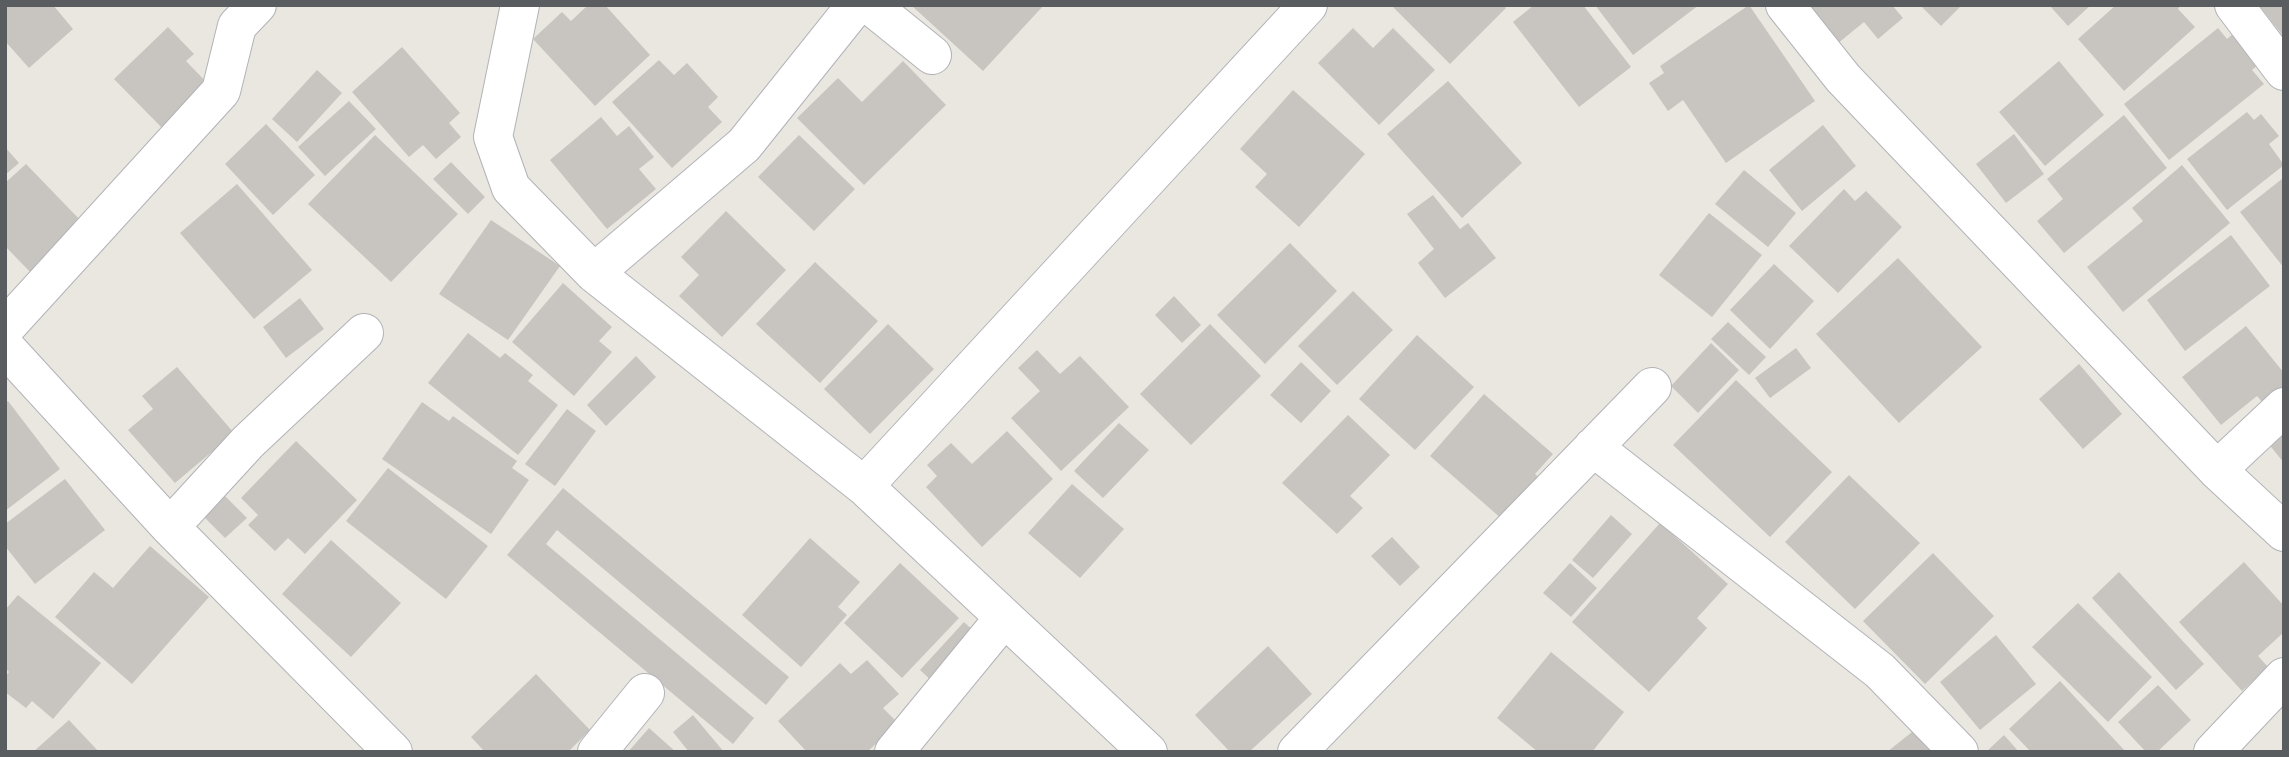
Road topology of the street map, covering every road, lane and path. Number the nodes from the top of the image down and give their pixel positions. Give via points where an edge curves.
1 (257, 5) edge
2 (520, 5) edge
3 (856, 5) edge
4 (870, 5) edge
5 (1308, 5) edge
6 (1785, 5) edge
7 (2234, 5) edge
8 (932, 55) dead end
9 (2284, 72) edge
10 (594, 273) junction
11 (5, 328) edge
12 (365, 333) dead end
13 (5, 347) edge
14 (1652, 387) dead end
15 (2284, 407) edge
16 (1593, 447) junction
17 (2217, 470) junction
18 (864, 486) junction
19 (170, 527) junction
20 (2284, 532) edge
21 (1004, 618) junction
22 (2284, 677) edge
23 (645, 694) dead end
24 (393, 752) edge
25 (597, 752) edge
26 (894, 752) edge
27 (1149, 752) edge
28 (1297, 752) edge
29 (1959, 752) edge
30 (2213, 752) edge

1 - 11 street via 237,26 221,90
2 - 10 street via 493,137 512,188
3 - 10 street via 744,145
4 - 8 street
5 - 18 street
6 - 17 street via 1843,78
7 - 9 street
10 - 18 street
12 - 19 street via 248,442
13 - 19 street
14 - 16 street
15 - 17 street
16 - 28 street
16 - 29 street via 1880,671
17 - 20 street
18 - 21 street
19 - 24 street
21 - 26 street
21 - 27 street
22 - 30 street
23 - 25 street

